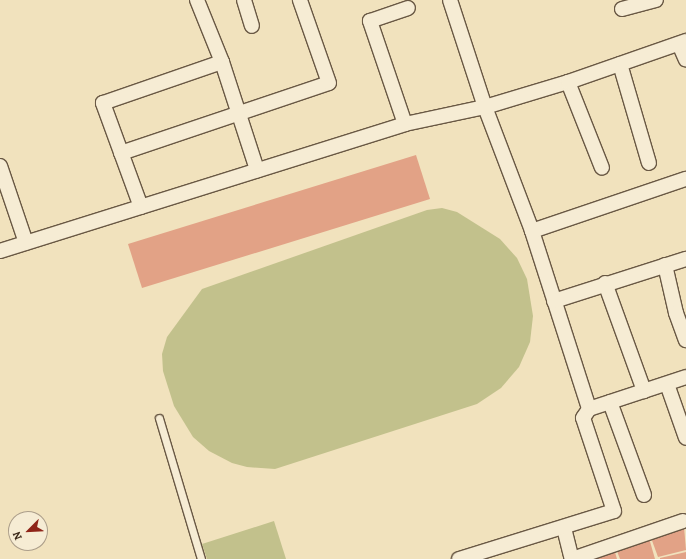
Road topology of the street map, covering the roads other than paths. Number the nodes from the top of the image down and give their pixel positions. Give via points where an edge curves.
1 (197, 0) edge
2 (244, 0) edge
3 (300, 0) edge
4 (450, 0) edge
5 (656, 0) edge
6 (408, 8) dead end
7 (622, 9) dead end
8 (252, 26) dead end
9 (683, 43) edge
10 (686, 60) edge
11 (222, 62) junction
12 (620, 64) junction
13 (568, 82) junction
14 (485, 107) junction
15 (238, 112) junction
16 (405, 124) junction
17 (121, 153) junction
18 (649, 163) dead end
19 (0, 166) edge
20 (602, 168) dead end
21 (257, 170) junction
22 (686, 180) edge
23 (141, 207) junction
24 (532, 231) junction
25 (26, 243) junction
26 (0, 251) edge
27 (686, 259) edge
28 (665, 265) junction
29 (605, 283) junction
30 (554, 300) junction
31 (686, 340) edge
32 (686, 377) edge
33 (667, 384) junction
34 (644, 391) junction
35 (610, 402) junction
36 (589, 409) junction
37 (159, 418) dead end
38 (686, 438) edge
39 (644, 496) dead end
40 (684, 522) dead end
41 (564, 528) junction
42 (201, 559) edge
43 (459, 559) edge
44 (572, 559) edge

1 - 11 street
2 - 8 street
3 - 15 street via 330,83
4 - 14 street
5 - 7 street
6 - 16 street via 370,21
9 - 10 street
9 - 12 street
11 - 15 street
11 - 17 street via 103,103
12 - 13 street
12 - 18 street
13 - 14 street
13 - 20 street
14 - 16 street
14 - 24 street
15 - 17 street
15 - 21 street
16 - 21 street
17 - 23 street
19 - 25 street
21 - 23 street
22 - 24 street
23 - 25 street
24 - 30 street
25 - 26 street
27 - 28 street
28 - 29 street
28 - 31 street via 676,313
29 - 30 street
29 - 34 street
30 - 36 street
32 - 33 street
33 - 34 street
33 - 38 street
34 - 35 street
35 - 36 street
35 - 39 street
36 - 41 street via 583,418 614,511
37 - 42 lane
40 - 44 street
41 - 43 street
41 - 44 street

